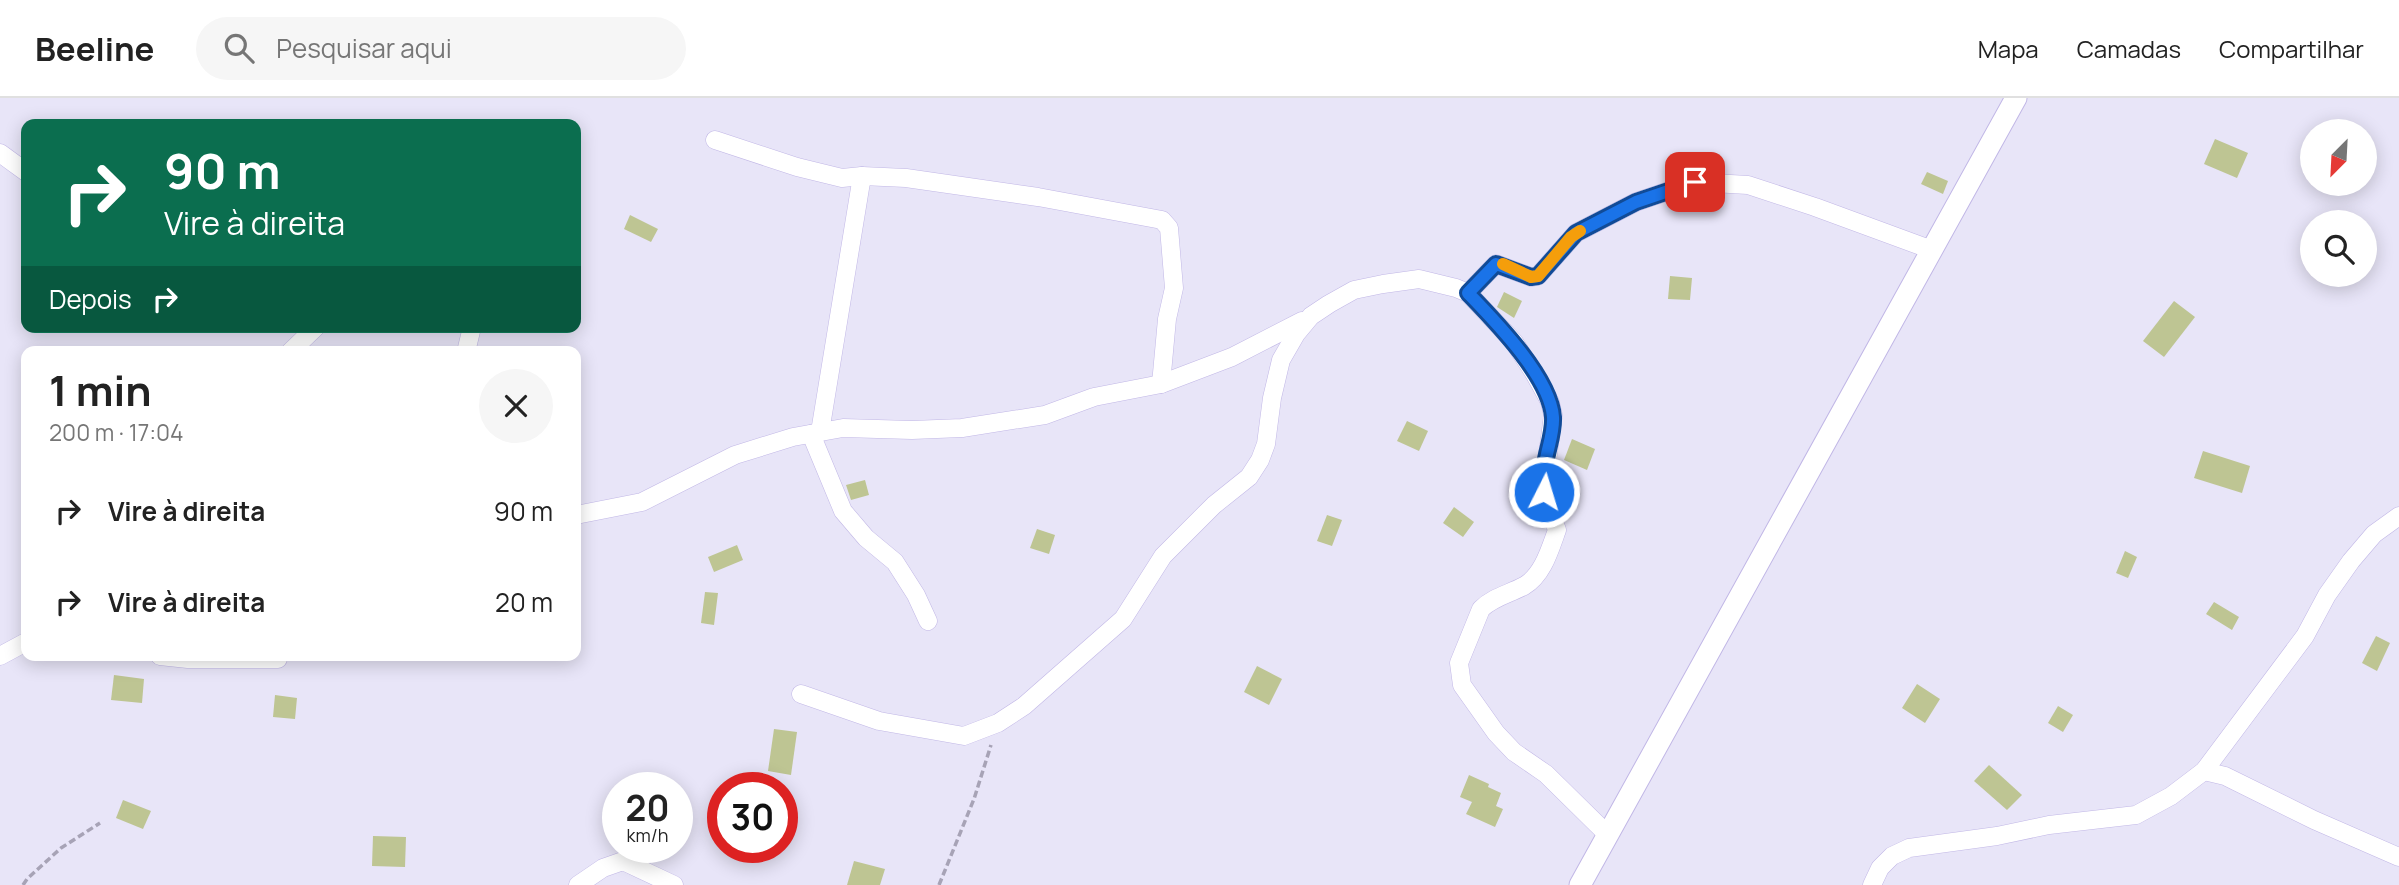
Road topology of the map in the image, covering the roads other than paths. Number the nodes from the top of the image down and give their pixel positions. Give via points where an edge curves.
1 (2016, 98) edge
2 (715, 140) dead end
3 (0, 153) edge
4 (21, 168) edge
5 (862, 176) junction
6 (1932, 250) junction
7 (1468, 293) junction
8 (1311, 316) junction
9 (310, 333) edge
10 (296, 346) edge
11 (1249, 349) junction
12 (1278, 374) junction
13 (1161, 384) junction
14 (816, 433) junction
15 (581, 513) edge
16 (2399, 516) edge
17 (928, 621) dead end
18 (21, 645) edge
19 (0, 656) edge
20 (802, 694) dead end
21 (2204, 772) junction
22 (1608, 835) junction
23 (2399, 857) edge
24 (578, 885) edge
25 (674, 885) edge
26 (1580, 885) edge
27 (1872, 885) edge

1 - 6 street
2 - 5 street via 797,167 842,178
3 - 4 street
5 - 13 street via 1038,197 1162,220 1169,228 1174,288
5 - 14 street
6 - 7 street via 1748,185 1695,182 1636,202 1576,233 1538,276 1496,264
6 - 22 street
7 - 8 street via 1419,279 1382,284 1354,290
7 - 22 street via 1514,342 1549,402 1553,415 1544,492 1557,530 1534,579 1481,610 1463,651 1459,675 1496,733
8 - 11 street
8 - 12 street via 1281,360
9 - 10 street
11 - 12 street via 1269,357
11 - 13 street
12 - 20 street via 1266,444 1249,477 1163,556 1123,619 1024,706 998,723 964,736 879,721
13 - 14 street via 1094,397 1009,422
14 - 15 street via 735,455 642,502
14 - 17 street via 844,511 866,538 895,562
16 - 21 street via 2374,534 2351,561 2305,636
18 - 19 street
21 - 23 street via 2225,776
21 - 27 street via 2136,815 1909,848 1892,856
22 - 26 street
24 - 25 street via 623,861

